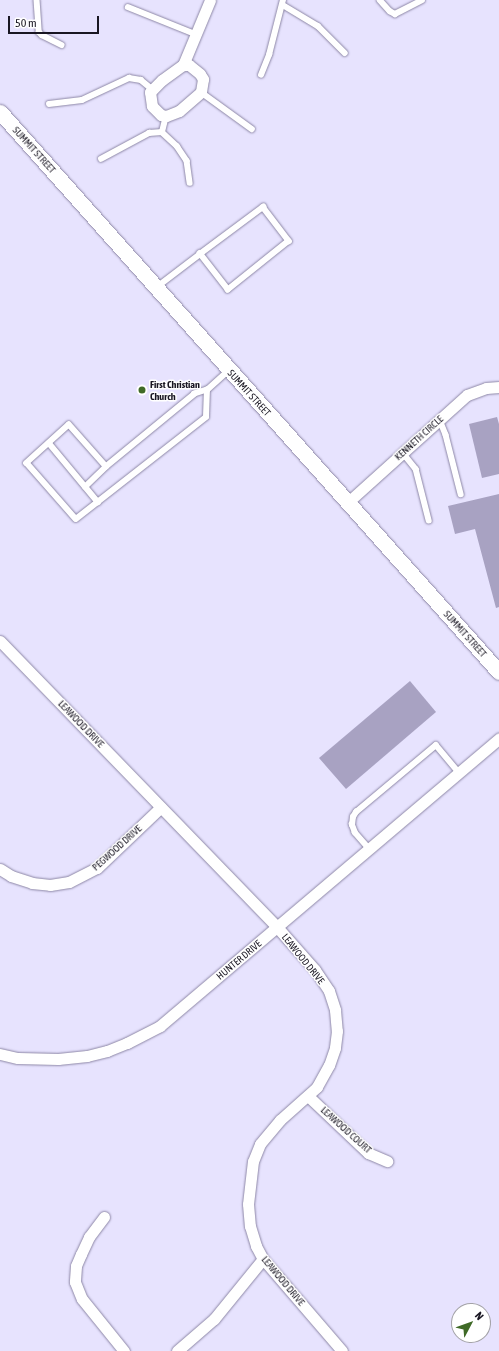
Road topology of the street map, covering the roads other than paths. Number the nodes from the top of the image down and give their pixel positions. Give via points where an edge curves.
1 (37, 0) edge
2 (210, 0) edge
3 (380, 0) edge
4 (422, 0) edge
5 (283, 3) edge
6 (128, 7) dead end
7 (195, 34) junction
8 (62, 45) dead end
9 (345, 53) dead end
10 (183, 65) junction
11 (261, 75) dead end
12 (152, 89) junction
13 (201, 92) junction
14 (49, 104) dead end
15 (0, 112) edge
16 (166, 116) junction
17 (252, 129) dead end
18 (162, 132) junction
19 (101, 159) dead end
20 (190, 183) dead end
21 (200, 254) junction
22 (156, 288) junction
23 (229, 370) junction
24 (499, 387) edge
25 (207, 390) junction
26 (440, 420) junction
27 (49, 443) junction
28 (403, 453) junction
29 (106, 467) junction
30 (85, 487) junction
31 (461, 494) dead end
32 (98, 502) junction
33 (347, 503) junction
34 (429, 520) dead end
35 (0, 641) edge
36 (499, 672) edge
37 (499, 738) edge
38 (459, 772) junction
39 (161, 807) junction
40 (368, 848) junction
41 (0, 869) edge
42 (277, 927) junction
43 (0, 1054) edge
44 (308, 1096) junction
45 (387, 1160) dead end
46 (104, 1217) dead end
47 (263, 1259) junction
48 (124, 1351) edge
49 (177, 1351) edge
50 (342, 1351) edge

1 - 8 lane via 39,32
2 - 7 street
3 - 4 lane via 395,14
5 - 9 lane via 318,26
5 - 11 lane
6 - 7 lane
7 - 10 street
10 - 12 street
10 - 13 street via 189,65 200,74 203,79
12 - 14 lane via 141,80 129,78 82,100
12 - 16 street via 152,106 156,112
13 - 16 street via 179,111
13 - 17 lane
15 - 22 main road, SUMMIT STREET
16 - 18 lane
18 - 19 lane via 149,133
18 - 20 lane via 168,135 187,161
21 - 21 lane via 263,207 289,241 228,290
21 - 22 lane
22 - 23 main road, SUMMIT STREET
23 - 25 lane
23 - 33 main road, SUMMIT STREET
24 - 26 street, KENNETH CIRCLE via 486,388 467,395
25 - 29 lane via 195,394
25 - 32 lane via 206,417
26 - 28 street, KENNETH CIRCLE
26 - 31 lane
27 - 29 lane via 69,425
27 - 30 lane
27 - 32 lane via 27,463 76,519
28 - 33 street, KENNETH CIRCLE
28 - 34 lane via 416,469
29 - 30 lane
30 - 32 lane
33 - 36 main road, SUMMIT STREET
35 - 39 street, LEAWOOD DRIVE
37 - 38 street, HUNTER DRIVE
38 - 40 street, HUNTER DRIVE
38 - 40 lane via 436,744 356,812 352,825 355,833
39 - 41 street, PEGWOOD DRIVE via 97,868 69,882 50,885 32,883 11,876
39 - 42 street, LEAWOOD DRIVE
40 - 42 street, HUNTER DRIVE
42 - 43 street, HUNTER DRIVE via 160,1026 127,1043 87,1056 58,1059 18,1058
42 - 44 street, LEAWOOD DRIVE via 315,970 329,991 335,1010 337,1031 334,1048 326,1071 317,1087
44 - 45 street, LEAWOOD COURT via 368,1153
44 - 47 street, LEAWOOD DRIVE via 269,1132 260,1144 253,1161 248,1204 250,1226
46 - 48 street via 89,1237 81,1254 76,1266 75,1282 85,1304
47 - 49 street via 214,1319
47 - 50 street, LEAWOOD DRIVE

